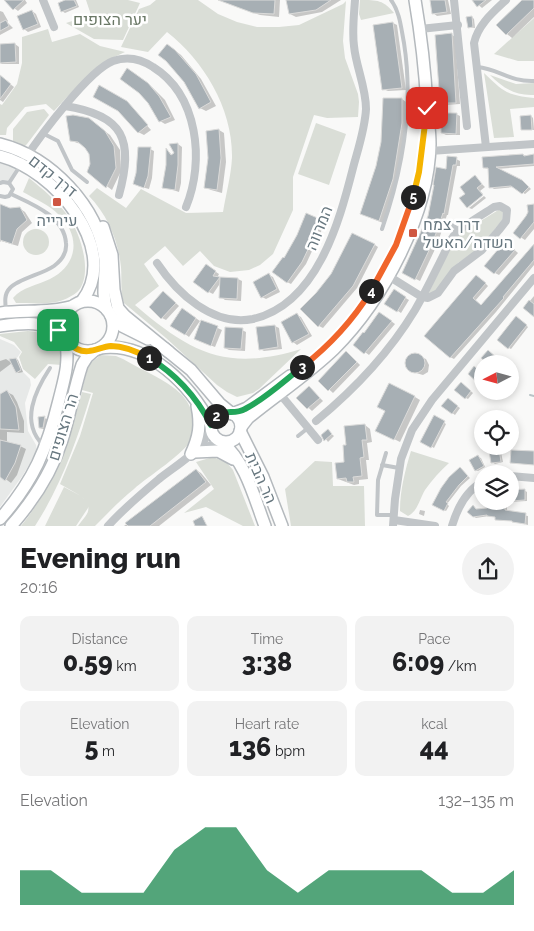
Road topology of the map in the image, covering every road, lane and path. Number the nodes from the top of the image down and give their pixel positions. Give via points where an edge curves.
1 (43, 0) edge
2 (355, 0) edge
3 (391, 0) edge
4 (415, 0) edge
5 (454, 0) edge
6 (506, 0) edge
7 (458, 25) junction
8 (54, 27) dead end
9 (420, 30) junction
10 (476, 67) junction
11 (534, 81) edge
12 (65, 106) junction
13 (427, 108) junction
14 (467, 126) dead end
15 (43, 134) junction
16 (0, 144) edge
17 (534, 144) edge
18 (486, 147) junction
19 (430, 151) junction
20 (0, 156) edge
21 (24, 160) junction
22 (87, 182) dead end
23 (0, 183) edge
24 (9, 183) junction
25 (11, 194) junction
26 (0, 196) edge
27 (119, 196) dead end
28 (80, 199) junction
29 (186, 207) dead end
30 (450, 224) dead end
31 (382, 229) dead end
32 (460, 230) junction
33 (157, 262) dead end
34 (385, 274) junction
35 (534, 278) edge
36 (422, 297) junction
37 (82, 301) junction
38 (70, 307) junction
39 (3, 312) edge
40 (109, 313) junction
41 (0, 326) edge
42 (65, 337) junction
43 (98, 349) junction
44 (169, 352) junction
45 (50, 368) dead end
46 (205, 386) junction
47 (190, 393) junction
48 (280, 394) junction
49 (257, 406) junction
50 (232, 413) junction
51 (316, 421) dead end
52 (211, 427) junction
53 (308, 428) junction
54 (241, 429) junction
55 (298, 436) dead end
56 (318, 440) dead end
57 (221, 441) junction
58 (46, 447) junction
59 (386, 453) dead end
60 (190, 455) junction
61 (256, 464) junction
62 (382, 464) junction
63 (400, 468) junction
64 (246, 476) junction
65 (519, 477) edge
66 (534, 478) edge
67 (474, 488) edge
68 (0, 519) edge
69 (394, 520) edge
70 (11, 526) edge
71 (108, 526) edge
72 (265, 526) edge
73 (282, 526) edge
74 (435, 526) edge
75 (452, 526) edge

1 - 8 street
2 - 33 street, המרווה via 354,45 365,94 365,120 337,222 322,258 298,294 279,308 255,318 237,320 213,313 190,300 170,281
3 - 31 lane via 397,8 406,59 408,107 400,166
4 - 9 main road
5 - 7 street
6 - 10 street via 476,35
7 - 9 street
7 - 14 street
9 - 13 main road
10 - 11 lane via 489,68 513,79
10 - 18 street
12 - 15 street
12 - 27 street via 97,113 114,124 120,133 125,144 126,165
12 - 29 street via 111,61 136,59 160,72 182,100 194,132 194,176
13 - 19 main road
13 - 34 main road via 419,172 411,205
15 - 21 street
15 - 22 lane via 58,141 72,170
16 - 21 main road, דרך קדם via 20,151
17 - 18 street
18 - 19 street
19 - 34 main road via 418,207 403,248
20 - 21 main road, דרך קדם
21 - 24 lane
21 - 28 main road, דרך קדם via 62,181
21 - 37 main road, דרך קדם via 60,194 83,226 94,269 89,290
23 - 24 lane
24 - 25 lane via 13,189
25 - 26 lane via 5,198
25 - 39 lane via 54,218 63,232 66,248 54,266 11,286
28 - 40 main road, דרך קדם via 96,226 102,248 105,269 103,297
28 - 44 main road via 96,215 110,246 118,308
30 - 32 lane
32 - 36 street via 451,239
32 - 36 street via 494,207 506,210 506,221 482,250 454,272 438,293
34 - 36 street
34 - 48 main road via 374,300 354,328 311,370
34 - 49 main road via 328,343
35 - 63 street via 426,409 412,430
36 - 51 street via 372,368
37 - 38 main road
37 - 40 main road via 97,302
38 - 39 main road
38 - 42 main road via 62,322
40 - 43 main road via 112,334
40 - 44 main road via 122,326
41 - 42 main road via 42,325 53,327
42 - 43 main road via 76,349
42 - 58 main road, הר הצופים via 68,364
43 - 47 main road via 121,347 146,356
43 - 70 main road, הר הצופים via 82,365 62,442 52,464 31,501
44 - 46 main road
45 - 58 lane via 37,391 32,413 33,432
46 - 49 main road via 235,405
46 - 50 main road
47 - 52 main road
47 - 60 main road via 199,414 200,429
48 - 49 main road
48 - 53 street
49 - 50 main road
49 - 54 main road
49 - 61 main road via 249,434
50 - 52 main road via 217,414
50 - 54 main road via 239,419
52 - 57 main road via 214,436
52 - 60 street
53 - 55 lane
53 - 56 street
54 - 57 main road via 232,441
54 - 61 main road, הר הבית
57 - 60 street
57 - 64 main road, הר הבית via 237,457
58 - 68 main road, הר הצופים via 29,481
59 - 62 lane
60 - 64 main road via 213,450 223,452
60 - 71 street via 128,504
61 - 73 main road, הר הבית
62 - 63 lane
62 - 69 lane via 377,515
63 - 69 street
64 - 72 main road, הר הבית
65 - 66 street
67 - 75 street via 455,514
69 - 74 street

